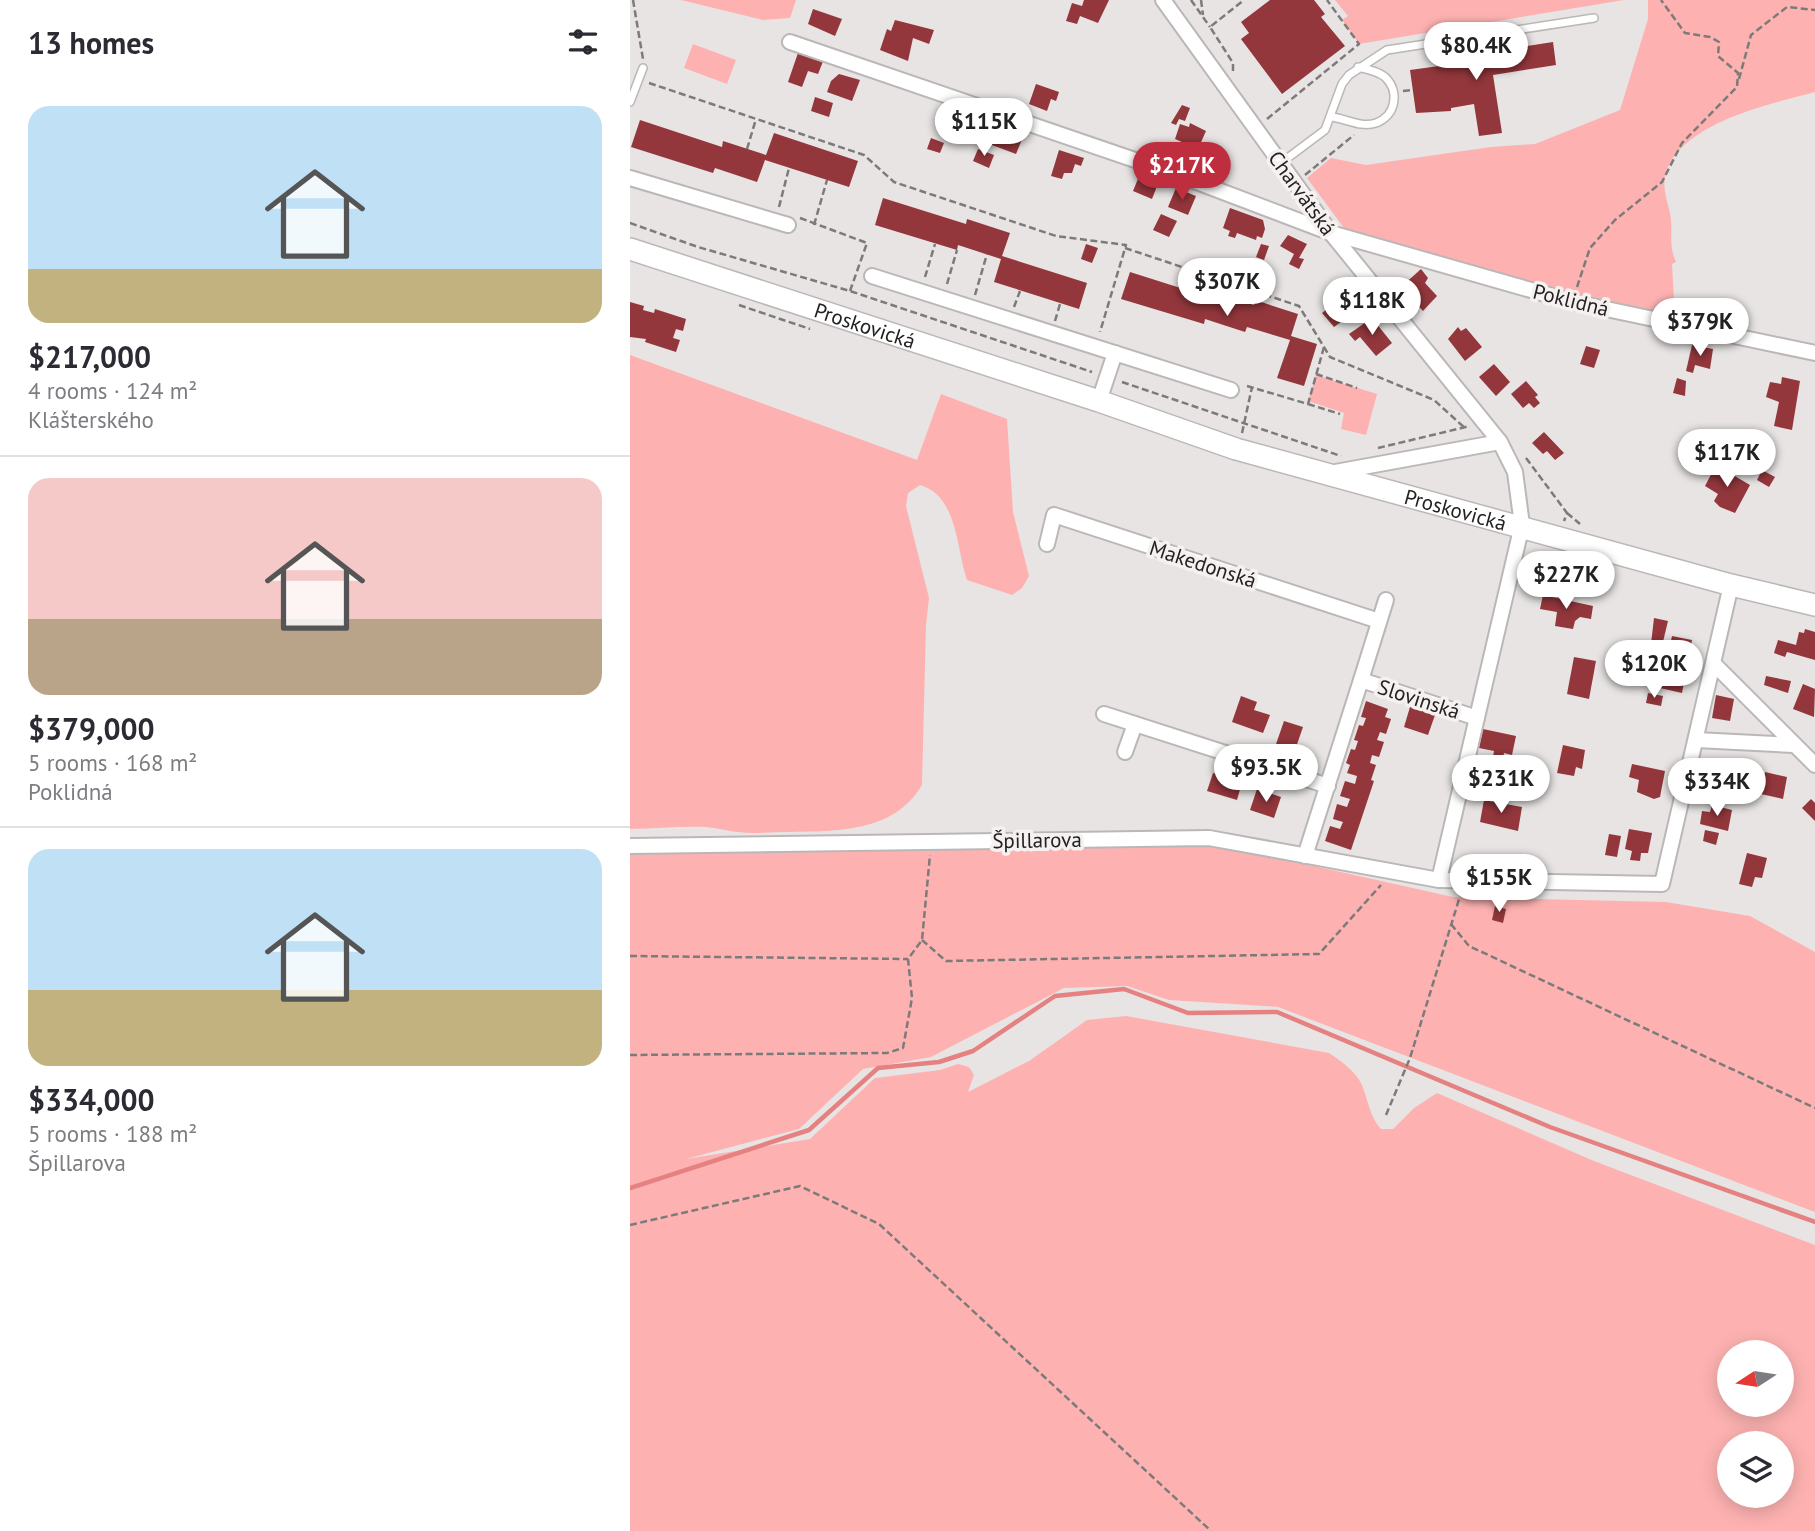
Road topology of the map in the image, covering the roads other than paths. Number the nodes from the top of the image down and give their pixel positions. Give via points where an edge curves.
1 (1163, 0) edge
2 (1594, 18) dead end
3 (790, 42) dead end
4 (1359, 67) junction
5 (643, 68) road end
6 (630, 102) edge
7 (1332, 117) junction
8 (1281, 163) junction
9 (630, 178) edge
10 (788, 225) dead end
11 (1331, 233) junction
12 (630, 249) edge
13 (872, 275) dead end
14 (1115, 353) junction
15 (1815, 353) edge
16 (1231, 390) dead end
17 (1099, 401) junction
18 (1500, 442) junction
19 (1326, 474) junction
20 (1522, 525) junction
21 (1047, 544) dead end
22 (1731, 585) junction
23 (1386, 600) dead end
24 (1815, 605) edge
25 (1379, 621) junction
26 (1714, 664) junction
27 (1361, 680) junction
28 (1104, 714) dead end
29 (1477, 718) junction
30 (1135, 724) junction
31 (1696, 740) junction
32 (1794, 745) junction
33 (1125, 752) dead end
34 (1815, 765) edge
35 (1328, 786) junction
36 (630, 846) edge
37 (1305, 856) junction
38 (1439, 880) junction

1 - 8 street, Charvátská
2 - 4 lane via 1387,50
3 - 11 street, Poklidná via 1160,168
4 - 7 lane via 1342,84
4 - 7 lane via 1385,77 1392,87 1393,108 1377,123
5 - 6 lane
7 - 8 lane via 1325,130
8 - 11 street, Charvátská
9 - 10 street
11 - 15 street, Poklidná via 1573,302
11 - 18 street, Charvátská
12 - 17 street, Proskovická
13 - 14 street
14 - 16 street
14 - 17 street
17 - 19 street, Proskovická via 1236,449
18 - 19 street
18 - 20 street, Charvátská via 1515,472
19 - 20 street, Proskovická
20 - 22 street, Proskovická
20 - 29 street
21 - 25 street, Makedonská via 1054,515
22 - 24 street, Proskovická
22 - 26 street, Špillarova
23 - 25 street, Slovinská
25 - 27 street, Slovinská
26 - 31 street, Špillarova
26 - 32 street
27 - 29 street, Slovinská
27 - 35 street, Slovinská
28 - 30 street
29 - 38 street
30 - 33 street
30 - 35 street
31 - 32 street
31 - 38 street, Špillarova via 1662,884
32 - 34 street
35 - 37 street, Slovinská
36 - 37 street, Špillarova via 1209,838
37 - 38 street, Špillarova

